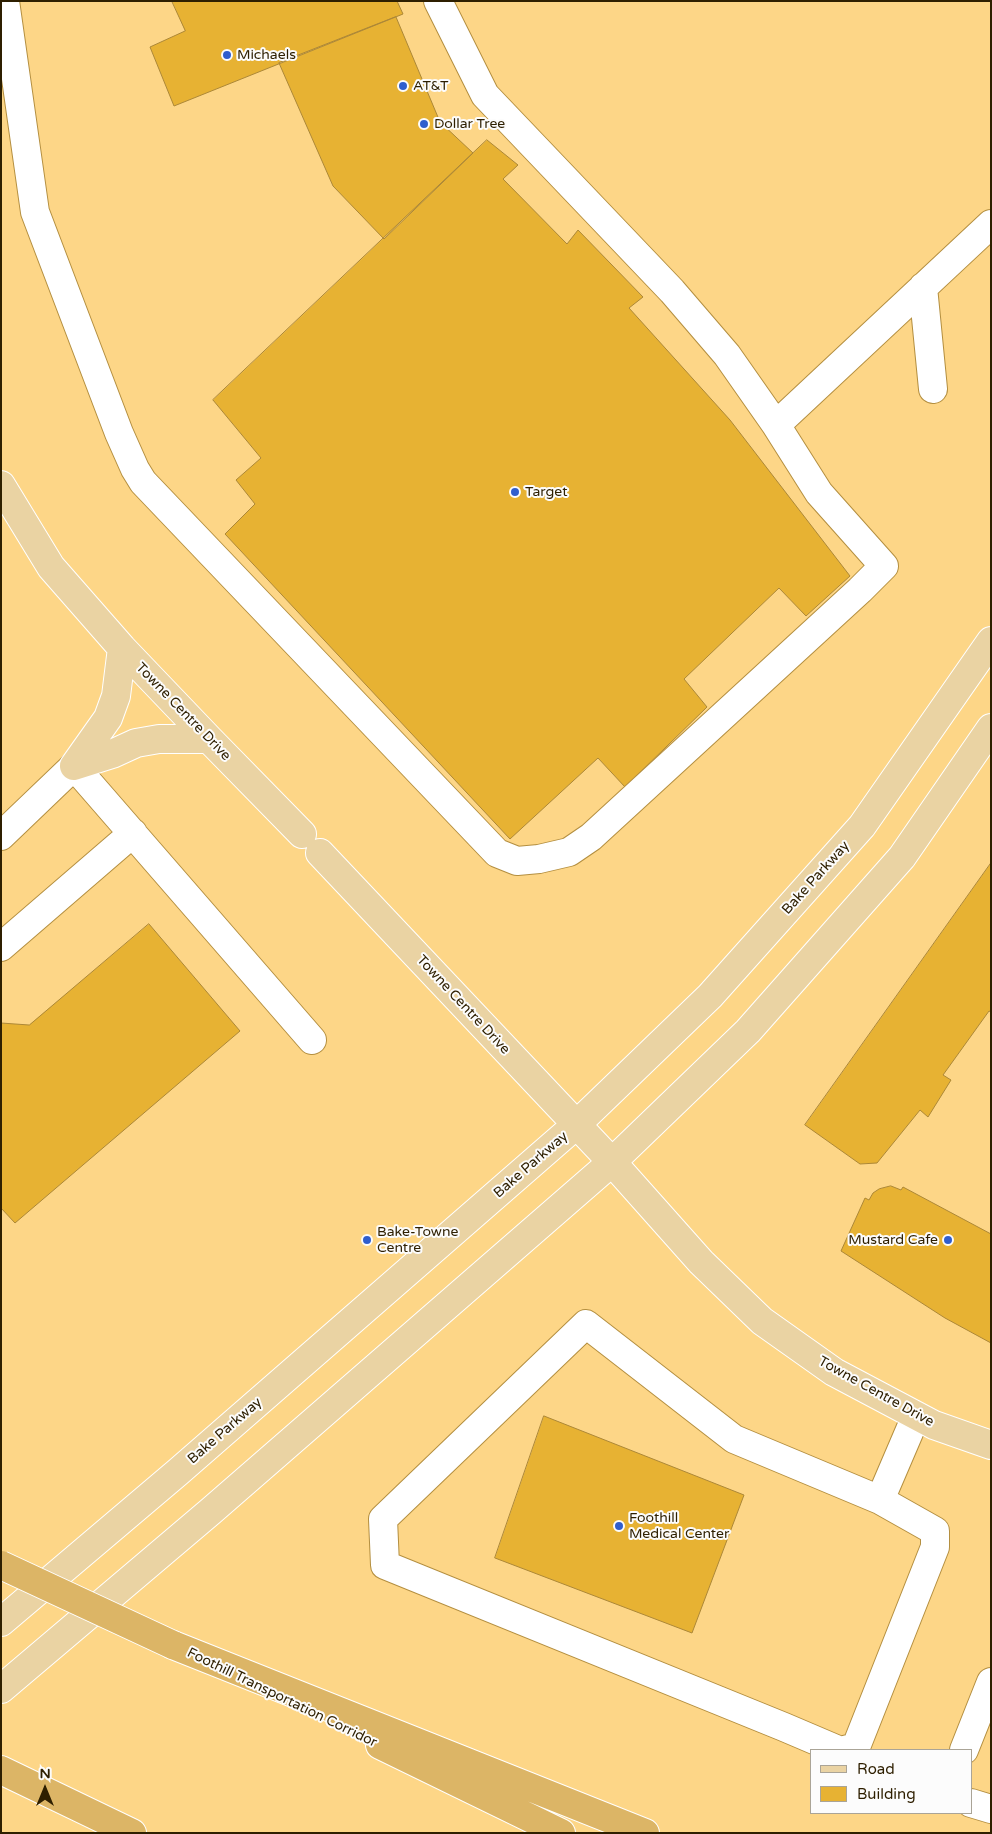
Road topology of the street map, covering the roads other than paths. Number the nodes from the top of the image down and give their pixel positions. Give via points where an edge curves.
1 (5, 1) edge
2 (438, 1) edge
3 (991, 224) edge
4 (923, 287) junction
5 (933, 390) dead end
6 (776, 425) junction
7 (1, 485) edge
8 (991, 641) edge
9 (122, 648) junction
10 (991, 728) edge
11 (209, 740) junction
12 (74, 766) junction
13 (133, 833) junction
14 (1, 836) edge
15 (1, 946) edge
16 (312, 1040) dead end
17 (576, 1125) junction
18 (612, 1162) junction
19 (916, 1416) junction
20 (991, 1445) edge
21 (880, 1500) junction
22 (1, 1565) edge
23 (1, 1622) edge
24 (173, 1645) junction
25 (991, 1682) edge
26 (1, 1690) edge
27 (836, 1749) edge
28 (847, 1749) edge
29 (964, 1749) edge
30 (9, 1773) edge
31 (972, 1803) edge
32 (991, 1809) edge
33 (132, 1833) edge
34 (561, 1833) edge
35 (645, 1833) edge

1 - 6 lane via 35,212 135,469 143,482 497,853 517,861 539,859 569,852 591,837 884,566 819,493
2 - 6 lane via 485,95 672,291 728,355
3 - 4 lane
4 - 5 lane
4 - 6 lane
7 - 9 main road, Towne Centre Drive via 51,567
8 - 17 main road, Bake Parkway via 862,826 710,996
9 - 11 main road, Towne Centre Drive
9 - 12 main road via 116,696 108,718
10 - 18 main road via 902,857 748,1031
11 - 12 main road via 136,743
11 - 17 main road, Towne Centre Drive
12 - 13 lane
12 - 14 lane
13 - 15 lane
13 - 16 lane
17 - 18 main road, Towne Centre Drive
17 - 23 main road, Bake Parkway
18 - 19 main road, Towne Centre Drive via 701,1262 762,1321 834,1372
18 - 26 main road
19 - 20 main road, Towne Centre Drive
19 - 21 lane
21 - 27 lane via 734,1440 586,1324 383,1519 385,1565
21 - 28 lane via 935,1530 935,1547 856,1746
22 - 24 highway, Foothill Transportation Corridor, bridge
24 - 34 highway, Foothill Transportation Corridor
24 - 35 highway
25 - 29 lane
30 - 33 highway
31 - 32 lane

